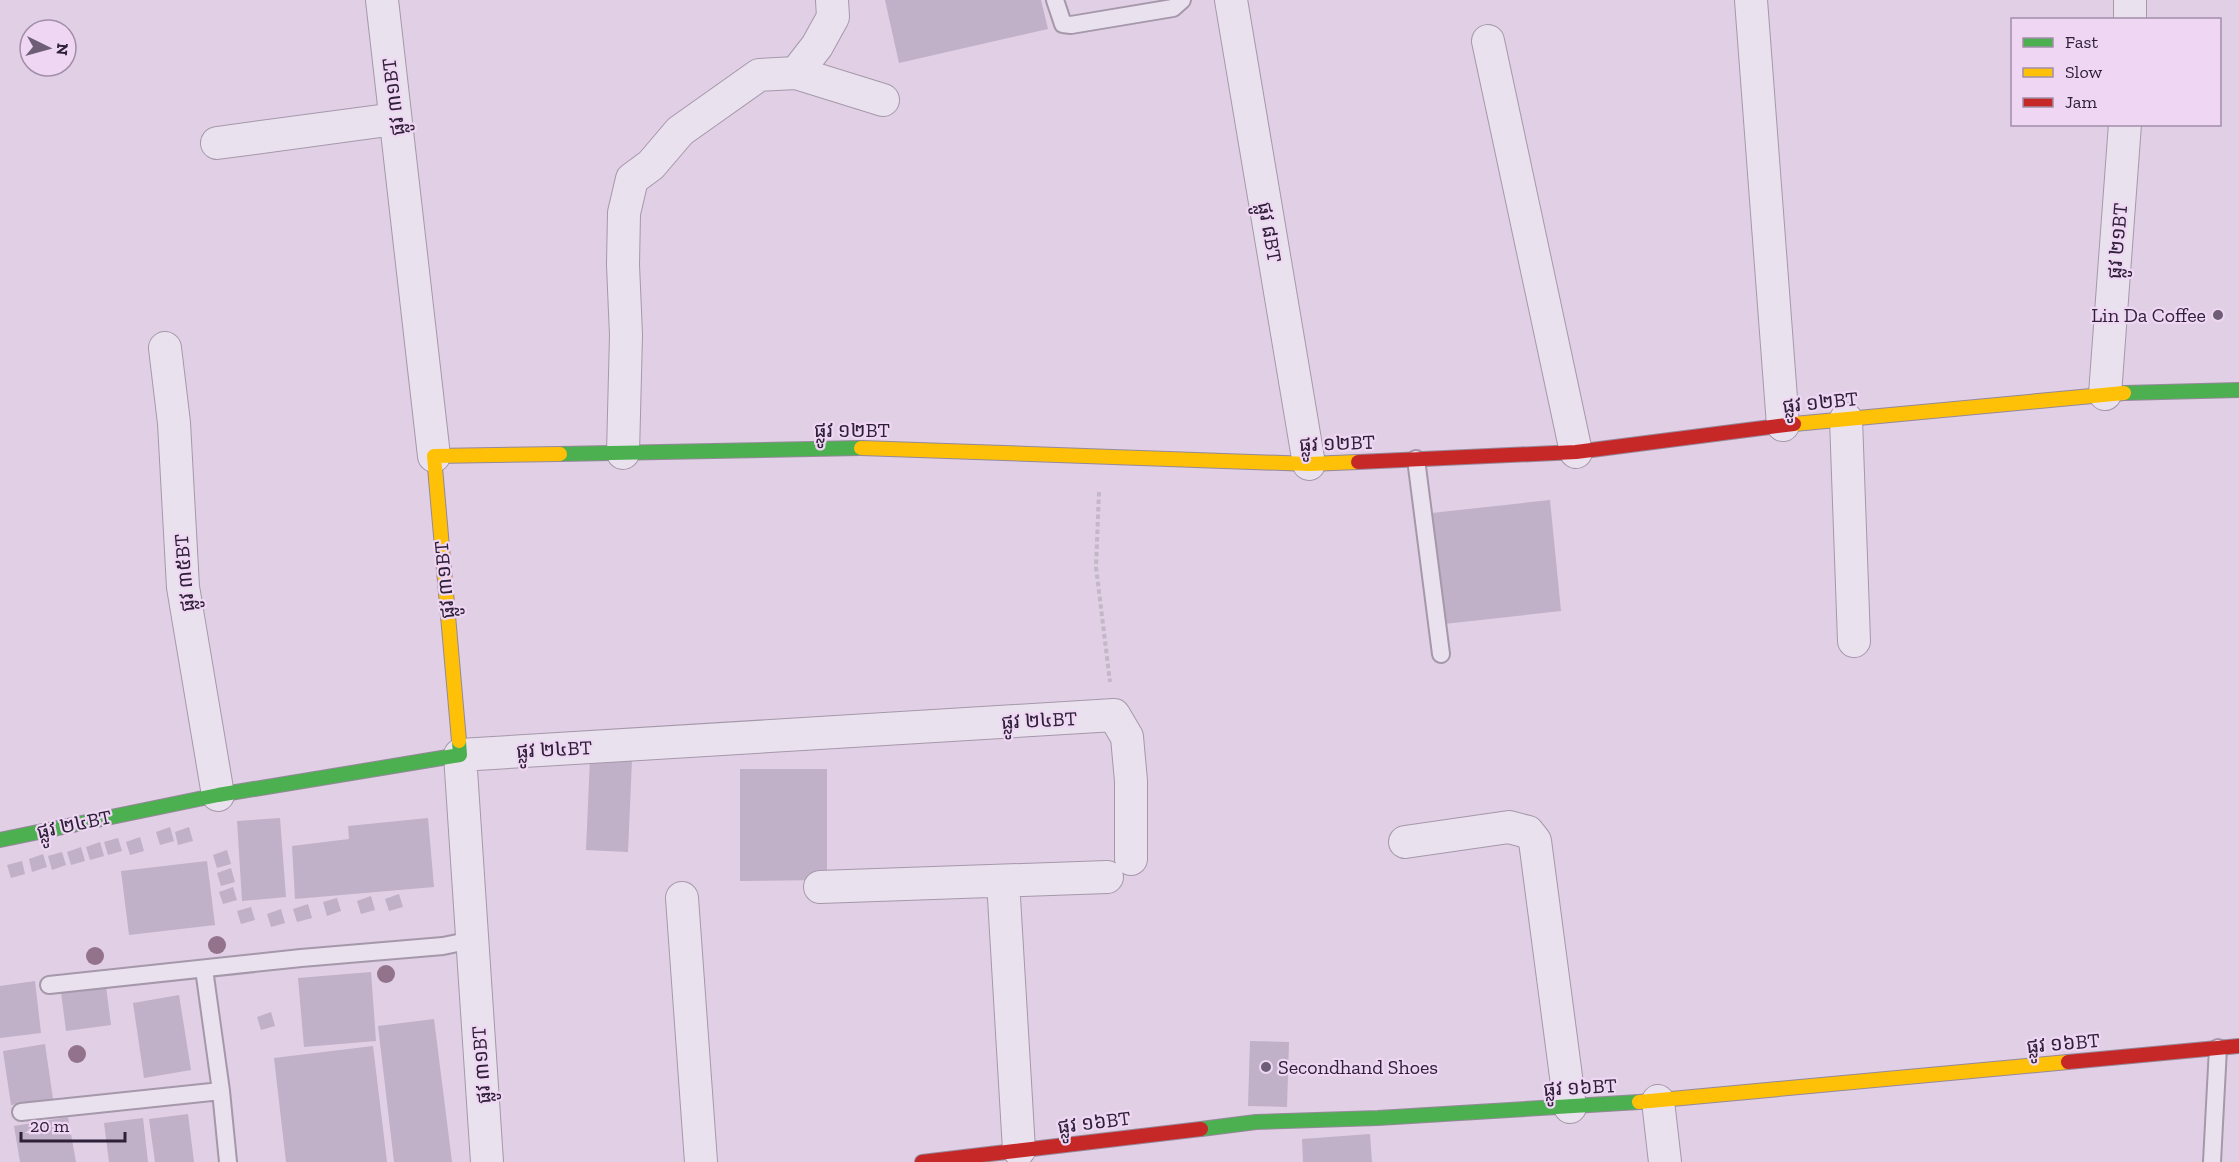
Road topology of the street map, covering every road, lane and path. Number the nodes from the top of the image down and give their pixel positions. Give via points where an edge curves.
1 (382, 0) edge
2 (832, 0) edge
3 (1055, 0) edge
4 (1182, 0) edge
5 (1231, 0) edge
6 (1751, 0) edge
7 (2130, 0) edge
8 (2130, 18) edge
9 (1488, 41) dead end
10 (796, 73) junction
11 (883, 100) dead end
12 (395, 119) junction
13 (2125, 126) edge
14 (217, 143) dead end
15 (165, 348) dead end
16 (2239, 390) edge
17 (2105, 394) junction
18 (1846, 419) junction
19 (1783, 425) junction
20 (1576, 452) junction
21 (623, 453) junction
22 (434, 456) junction
23 (1101, 458) junction
24 (1416, 459) junction
25 (1309, 464) junction
26 (1854, 641) dead end
27 (1441, 654) dead end
28 (1114, 715) junction
29 (460, 755) junction
30 (218, 795) junction
31 (0, 840) edge
32 (1405, 843) dead end
33 (1003, 881) junction
34 (820, 887) dead end
35 (682, 898) dead end
36 (472, 940) junction
37 (204, 969) junction
38 (49, 985) dead end
39 (2239, 1046) edge
40 (2218, 1048) junction
41 (221, 1091) junction
42 (1658, 1101) junction
43 (1570, 1107) junction
44 (21, 1112) dead end
45 (1019, 1150) junction
46 (228, 1162) edge
47 (487, 1162) edge
48 (700, 1162) edge
49 (922, 1162) edge
50 (1665, 1162) edge
51 (2212, 1162) edge

1 - 12 street, ផ្លូវ ៣១BT
2 - 10 street via 833,17
3 - 4 lane via 1063,24 1071,25 1173,8
5 - 25 street, ផ្លូវ ៨BT
6 - 19 street
7 - 8 street
9 - 20 street
10 - 11 street
10 - 21 street via 759,75 680,131 651,165 632,179 624,213 622,265 626,335
12 - 14 street
12 - 22 street, ផ្លូវ ៣១BT
13 - 17 street, ផ្លូវ ២១BT
15 - 30 street, ផ្លូវ ៣៥BT via 174,423 183,587
16 - 17 street, ផ្លូវ ១២BT
17 - 18 street, ផ្លូវ ១២BT
18 - 19 street, ផ្លូវ ១២BT
18 - 26 street
19 - 20 street, ផ្លូវ ១២BT
20 - 24 street, ផ្លូវ ១២BT
21 - 22 street, ផ្លូវ ១២BT
21 - 23 street, ផ្លូវ ១២BT via 860,448
22 - 29 street, ផ្លូវ ៣១BT
23 - 25 street, ផ្លូវ ១២BT
23 - 28 path via 1096,567
24 - 25 street, ផ្លូវ ១២BT
24 - 27 lane
28 - 29 street, ផ្លូវ ២៤BT
28 - 33 street via 1127,737 1131,781 1119,868
29 - 30 street, ផ្លូវ ២៤BT
29 - 36 street, ផ្លូវ ៣១BT
30 - 31 street, ផ្លូវ ២៤BT
32 - 43 street via 1509,827 1528,832 1535,841
33 - 34 street
33 - 45 street
35 - 48 street
36 - 37 lane
36 - 47 street, ផ្លូវ ៣១BT
37 - 38 lane
37 - 41 lane
39 - 40 street, ផ្លូវ ១៦BT
40 - 42 street, ផ្លូវ ១៦BT
40 - 51 lane
41 - 44 lane
41 - 46 lane
42 - 43 street, ផ្លូវ ១៦BT
42 - 50 street
43 - 45 street, ផ្លូវ ១៦BT via 1256,1122
45 - 49 street, ផ្លូវ ១៦BT

